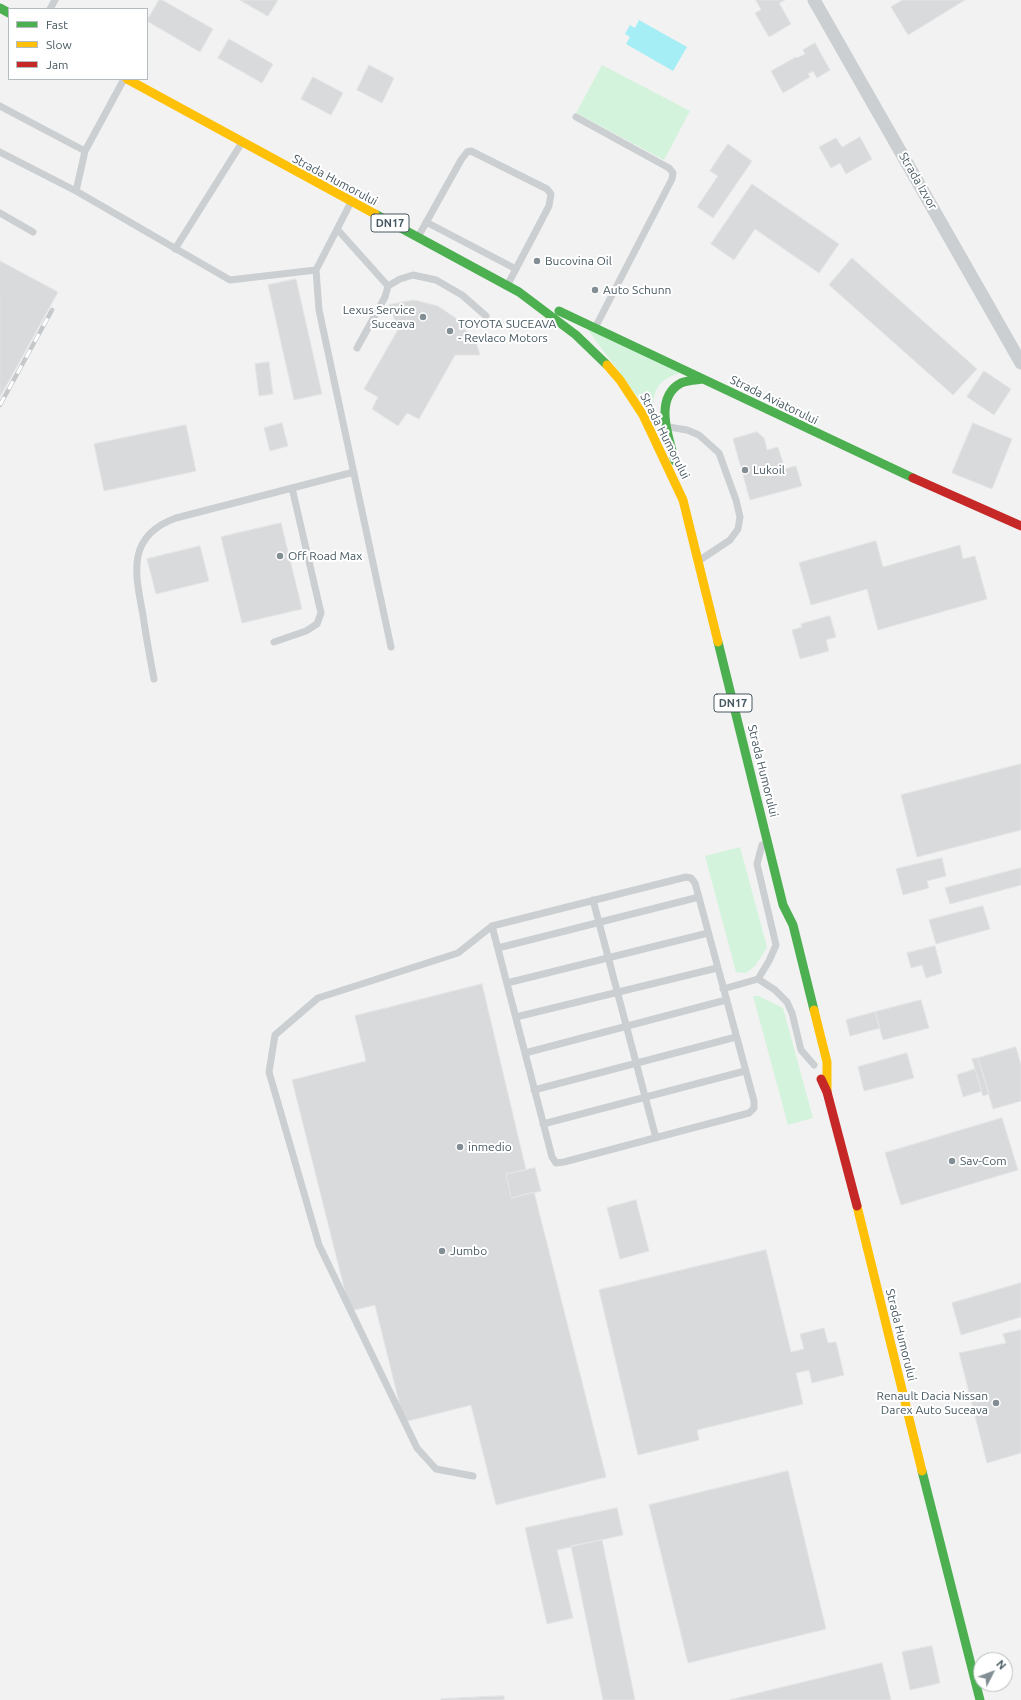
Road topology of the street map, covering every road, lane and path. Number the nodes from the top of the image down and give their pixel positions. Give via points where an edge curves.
1 (814, 0) edge
2 (125, 80) edge
3 (128, 80) edge
4 (0, 106) edge
5 (576, 117) dead end
6 (242, 143) junction
7 (85, 151) junction
8 (0, 152) edge
9 (76, 191) junction
10 (351, 202) junction
11 (0, 213) edge
12 (426, 222) junction
13 (337, 229) junction
14 (33, 232) dead end
15 (418, 238) junction
16 (175, 249) junction
17 (516, 269) junction
18 (316, 270) junction
19 (388, 286) junction
20 (507, 286) junction
21 (519, 292) junction
22 (486, 316) dead end
23 (595, 328) junction
24 (357, 348) dead end
25 (1021, 363) edge
26 (703, 379) junction
27 (667, 427) junction
28 (354, 472) junction
29 (292, 488) junction
30 (683, 500) junction
31 (1021, 526) edge
32 (698, 561) junction
33 (274, 642) dead end
34 (391, 647) dead end
35 (154, 679) dead end
36 (766, 834) junction
37 (699, 897) junction
38 (593, 900) junction
39 (783, 905) junction
40 (600, 922) junction
41 (492, 926) junction
42 (708, 933) junction
43 (498, 948) junction
44 (786, 948) dead end
45 (609, 958) junction
46 (717, 968) junction
47 (758, 980) junction
48 (507, 983) junction
49 (723, 989) junction
50 (618, 993) junction
51 (726, 1000) junction
52 (800, 1007) dead end
53 (516, 1017) junction
54 (626, 1026) junction
55 (736, 1037) junction
56 (525, 1053) junction
57 (636, 1063) junction
58 (814, 1065) junction
59 (745, 1071) junction
60 (534, 1090) junction
61 (827, 1092) junction
62 (645, 1098) junction
63 (543, 1124) junction
64 (656, 1138) junction
65 (473, 1476) dead end
66 (980, 1700) edge

1 - 25 street, Strada Izvor
2 - 7 lane
3 - 6 main road, Strada Humorului / DN17
4 - 7 lane
5 - 23 lane via 669,168 673,173
6 - 10 main road, Strada Humorului / DN17
6 - 16 lane
7 - 9 lane
8 - 9 lane
9 - 16 lane
10 - 13 lane
10 - 15 main road, Strada Humorului / DN17
11 - 14 lane
12 - 15 lane
12 - 17 lane
12 - 17 lane via 467,152 471,151 547,189 551,194 549,206
13 - 18 lane
13 - 19 lane
15 - 20 main road, Strada Humorului / DN17
16 - 18 lane via 230,280
17 - 20 lane
18 - 28 lane via 319,310
19 - 22 lane via 413,275 436,280 462,295
19 - 24 lane via 385,297
20 - 21 main road, Strada Humorului / DN17
21 - 23 main road, Strada Aviatorului
21 - 30 main road, Strada Humorului / DN17 via 576,335 620,380 643,415
23 - 26 main road, Strada Aviatorului
26 - 27 main road via 681,383 668,395 665,410
26 - 31 main road, Strada Aviatorului via 876,462
27 - 30 main road
27 - 32 lane via 699,435 719,453 740,517 738,530 730,540
28 - 29 lane
28 - 34 lane
29 - 33 lane via 320,613 317,624 306,631
29 - 35 lane via 167,521 144,542 137,558 136,575
30 - 32 main road, Strada Humorului / DN17
32 - 36 main road, Strada Humorului / DN17
36 - 39 main road, Strada Humorului / DN17
36 - 47 lane via 757,864 776,945
37 - 38 lane via 692,878 686,877
37 - 40 lane
37 - 42 lane
38 - 40 lane
38 - 41 lane
39 - 44 main road, Strada Humorului / DN17 via 782,929
39 - 61 main road, Strada Humorului / DN17 via 793,925 827,1062
40 - 43 lane
40 - 45 lane
41 - 43 lane
41 - 65 lane via 458,953 318,998 275,1035 269,1072 319,1245 417,1448 436,1469
42 - 45 lane
42 - 46 lane
43 - 48 lane
45 - 48 lane
45 - 50 lane
46 - 49 lane
46 - 50 lane
47 - 49 lane
47 - 58 lane via 775,990 787,1002 801,1050
48 - 53 lane
49 - 51 lane
50 - 53 lane
50 - 54 lane
51 - 54 lane
51 - 55 lane
52 - 58 main road, Strada Humorului / DN17
53 - 56 lane
54 - 56 lane
54 - 57 lane
55 - 57 lane
55 - 59 lane
56 - 60 lane
57 - 60 lane
57 - 62 lane
58 - 61 main road, Strada Humorului / DN17
59 - 62 lane
59 - 64 lane via 754,1101 754,1108 749,1112
60 - 63 lane
61 - 66 main road, Strada Humorului / DN17
62 - 63 lane
62 - 64 lane
63 - 64 lane via 552,1158 556,1163

